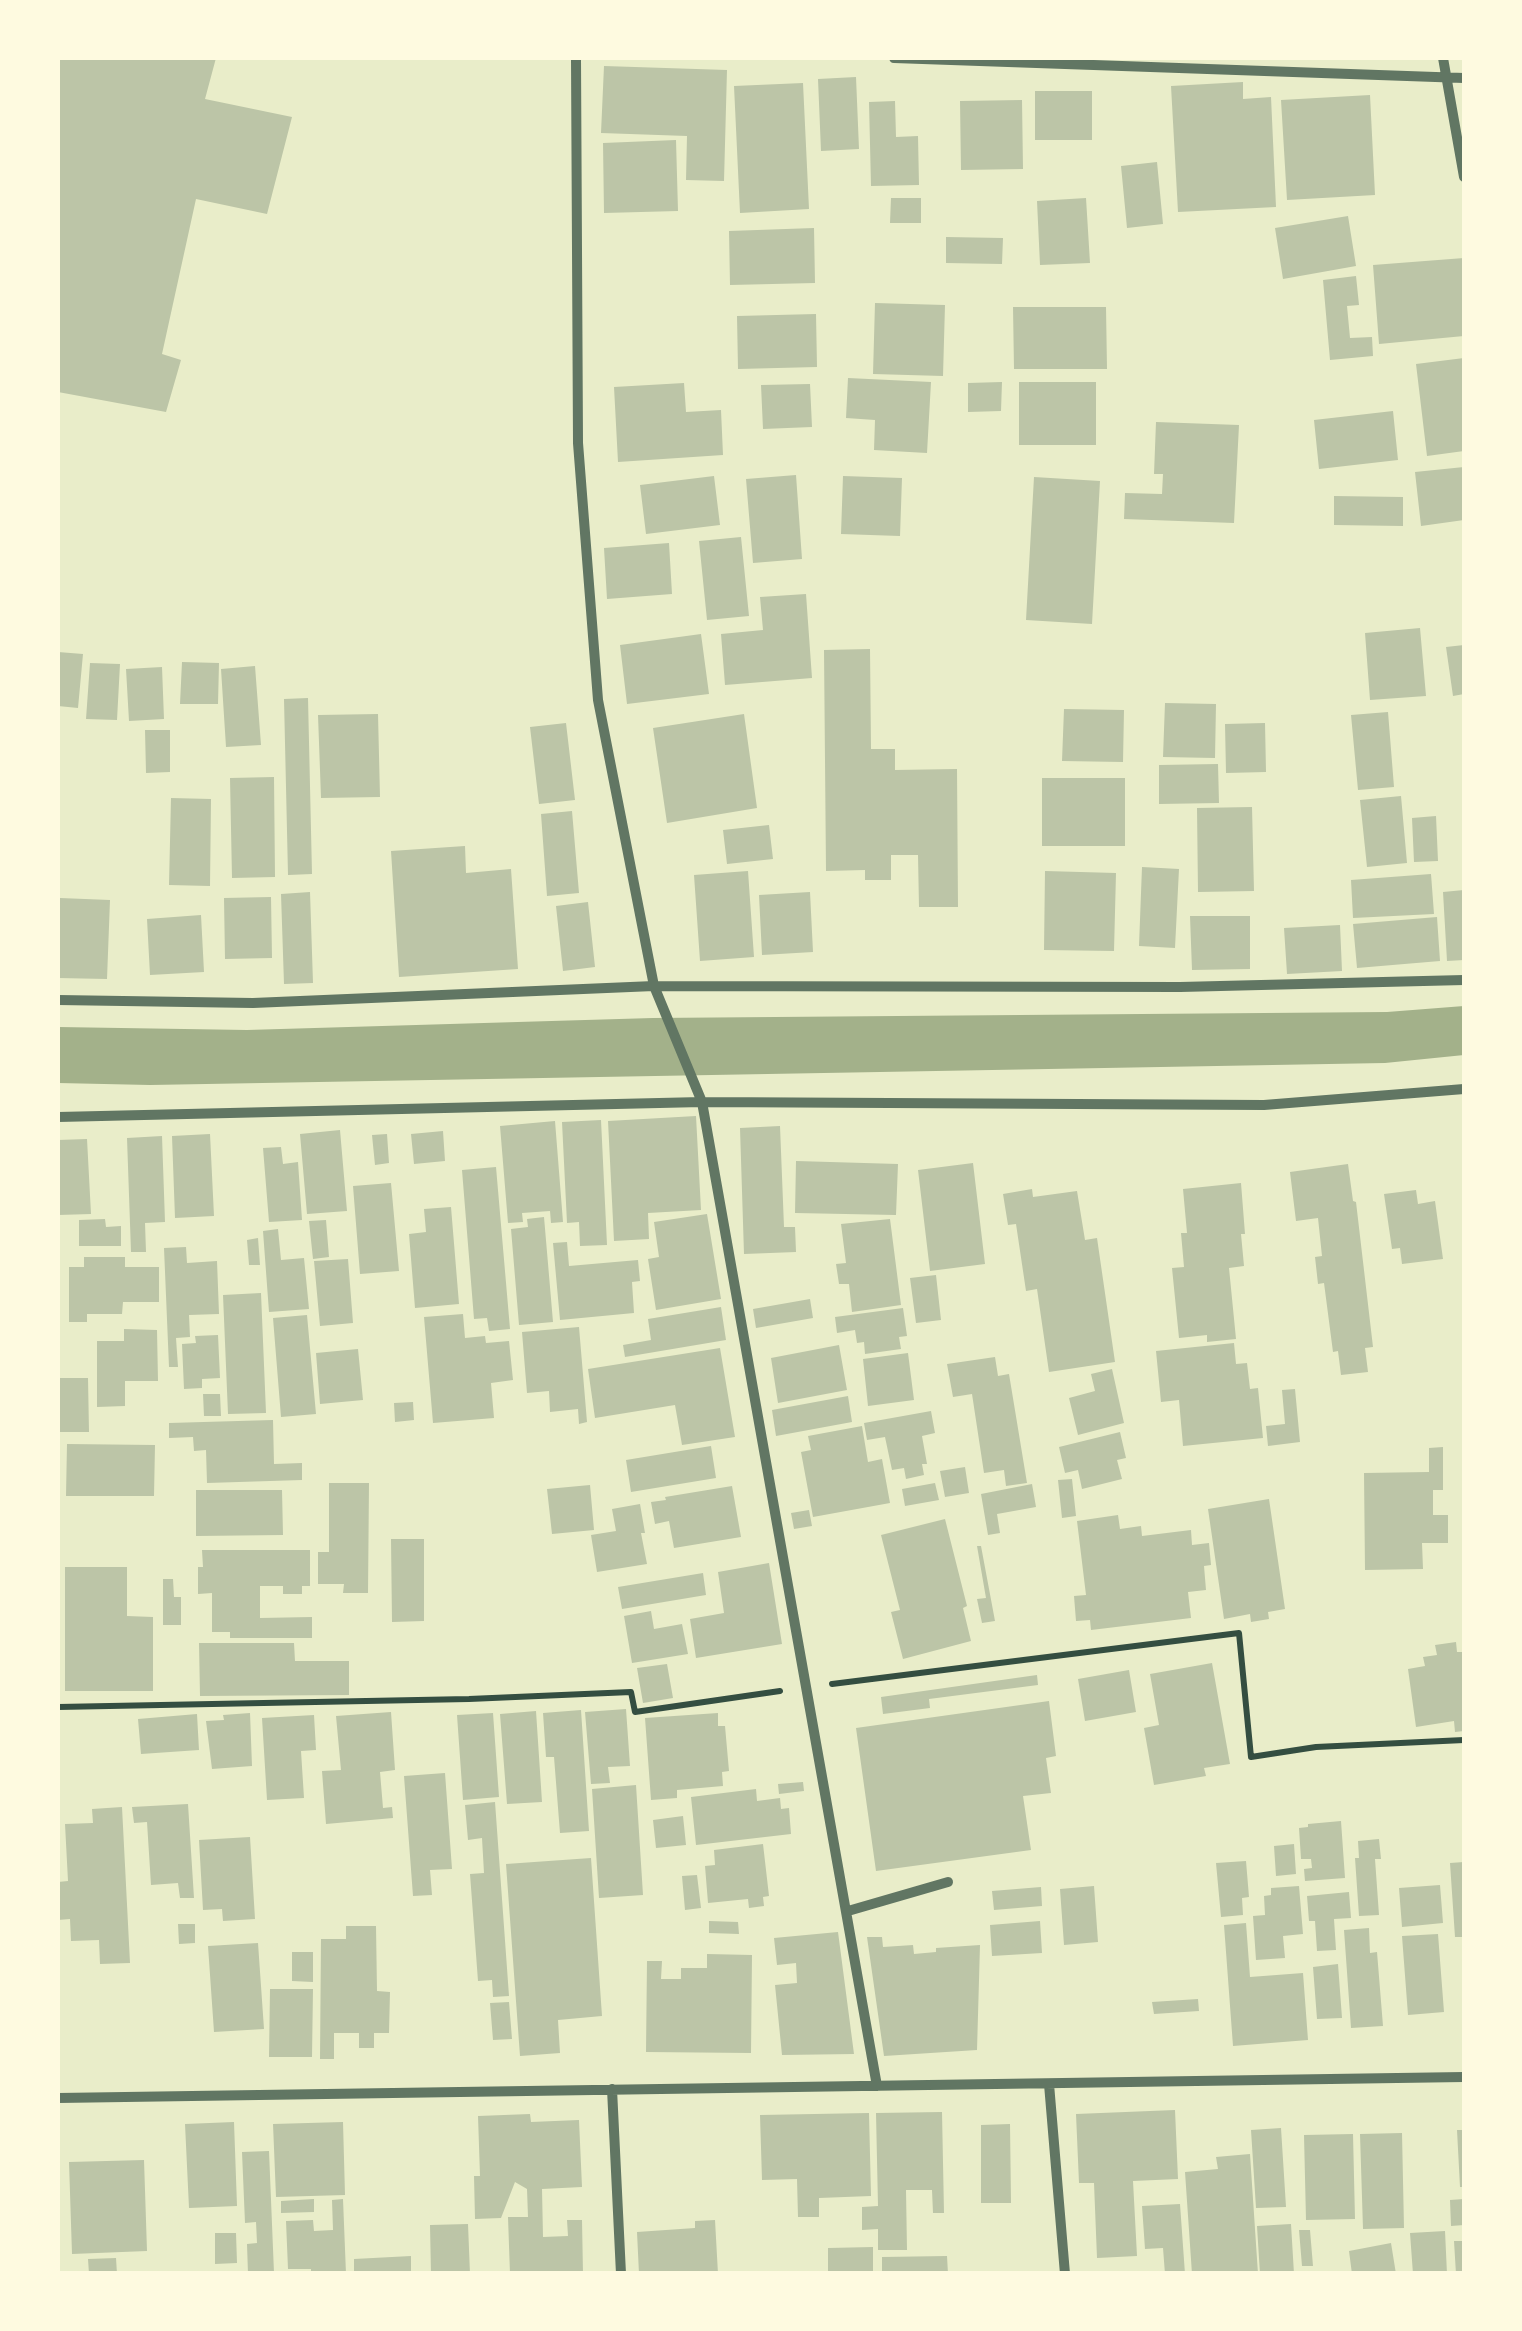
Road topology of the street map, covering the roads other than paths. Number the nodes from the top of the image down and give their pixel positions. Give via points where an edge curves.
1 (576, 58) edge
2 (894, 58) edge
3 (1444, 58) edge
4 (1447, 78) junction
5 (1464, 78) edge
6 (1464, 177) edge
7 (1464, 980) edge
8 (654, 986) junction
9 (58, 1000) edge
10 (1464, 1089) edge
11 (702, 1102) junction
12 (58, 1116) edge
13 (948, 1882) dead end
14 (848, 1911) junction
15 (1464, 2077) edge
16 (1049, 2084) junction
17 (877, 2086) junction
18 (612, 2089) junction
19 (58, 2098) edge
20 (620, 2274) edge
21 (1065, 2274) edge

1 - 8 street via 578,443 598,700
2 - 4 street
3 - 4 street
4 - 5 street
4 - 6 street
7 - 8 street
8 - 9 street via 252,1003
8 - 11 street
10 - 11 street via 1264,1105
11 - 12 street
11 - 14 street
13 - 14 street
14 - 17 street
15 - 16 street
16 - 17 street
16 - 21 street
17 - 18 street
18 - 19 street
18 - 20 street

